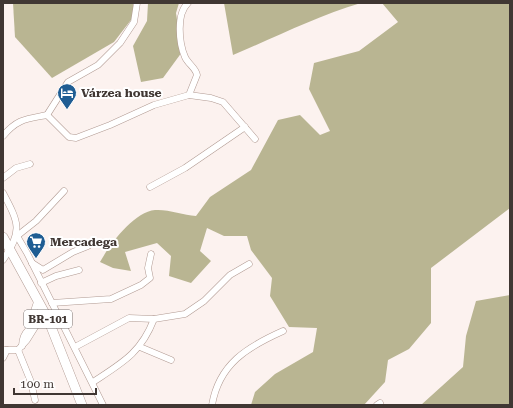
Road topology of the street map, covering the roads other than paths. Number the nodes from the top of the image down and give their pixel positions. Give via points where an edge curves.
1 (137, 3) edge
2 (188, 3) edge
3 (189, 95) junction
4 (47, 115) junction
5 (245, 127) junction
6 (3, 136) edge
7 (255, 139) dead end
8 (30, 164) dead end
9 (3, 178) edge
10 (150, 187) dead end
11 (64, 191) dead end
12 (3, 193) edge
13 (17, 236) junction
14 (3, 237) edge
15 (88, 246) dead end
16 (10, 249) junction
17 (151, 254) dead end
18 (3, 260) edge
19 (32, 263) junction
20 (249, 264) dead end
21 (43, 270) junction
22 (79, 270) dead end
23 (40, 281) junction
24 (38, 299) junction
25 (52, 303) junction
26 (154, 318) junction
27 (48, 319) junction
28 (37, 324) junction
29 (283, 331) dead end
30 (75, 347) junction
31 (140, 347) junction
32 (20, 348) junction
33 (5, 350) edge
34 (3, 358) edge
35 (171, 360) dead end
36 (93, 382) junction
37 (35, 400) dead end
38 (82, 405) edge
39 (103, 405) edge
40 (212, 405) edge

1 - 4 street via 134,22 120,43 98,65 68,82
2 - 3 street via 184,6 181,18 182,46 185,57 198,75
3 - 4 street via 154,105 76,138 69,137
3 - 5 street via 223,102
4 - 6 street via 22,120
5 - 7 street
5 - 10 street via 185,168
8 - 9 street via 16,168
11 - 13 street via 44,214
12 - 13 street via 14,214
13 - 16 street
13 - 19 street
14 - 16 highway, BR-101
15 - 21 street
16 - 18 street
16 - 24 highway, BR-101
17 - 25 street via 148,268 150,278 127,292 102,301 65,300
19 - 21 street
19 - 23 street
20 - 26 street via 222,282 195,309 185,314
21 - 23 street
22 - 23 street
23 - 25 street
24 - 27 highway, BR-101
24 - 28 street via 34,311
25 - 30 street
26 - 30 street via 129,318
26 - 31 street
27 - 28 street
27 - 38 highway, BR-101
28 - 32 street
29 - 40 street via 267,338 231,363 218,381
30 - 36 street
31 - 35 street
31 - 36 street
32 - 33 street
32 - 37 street
33 - 34 street
36 - 39 street

